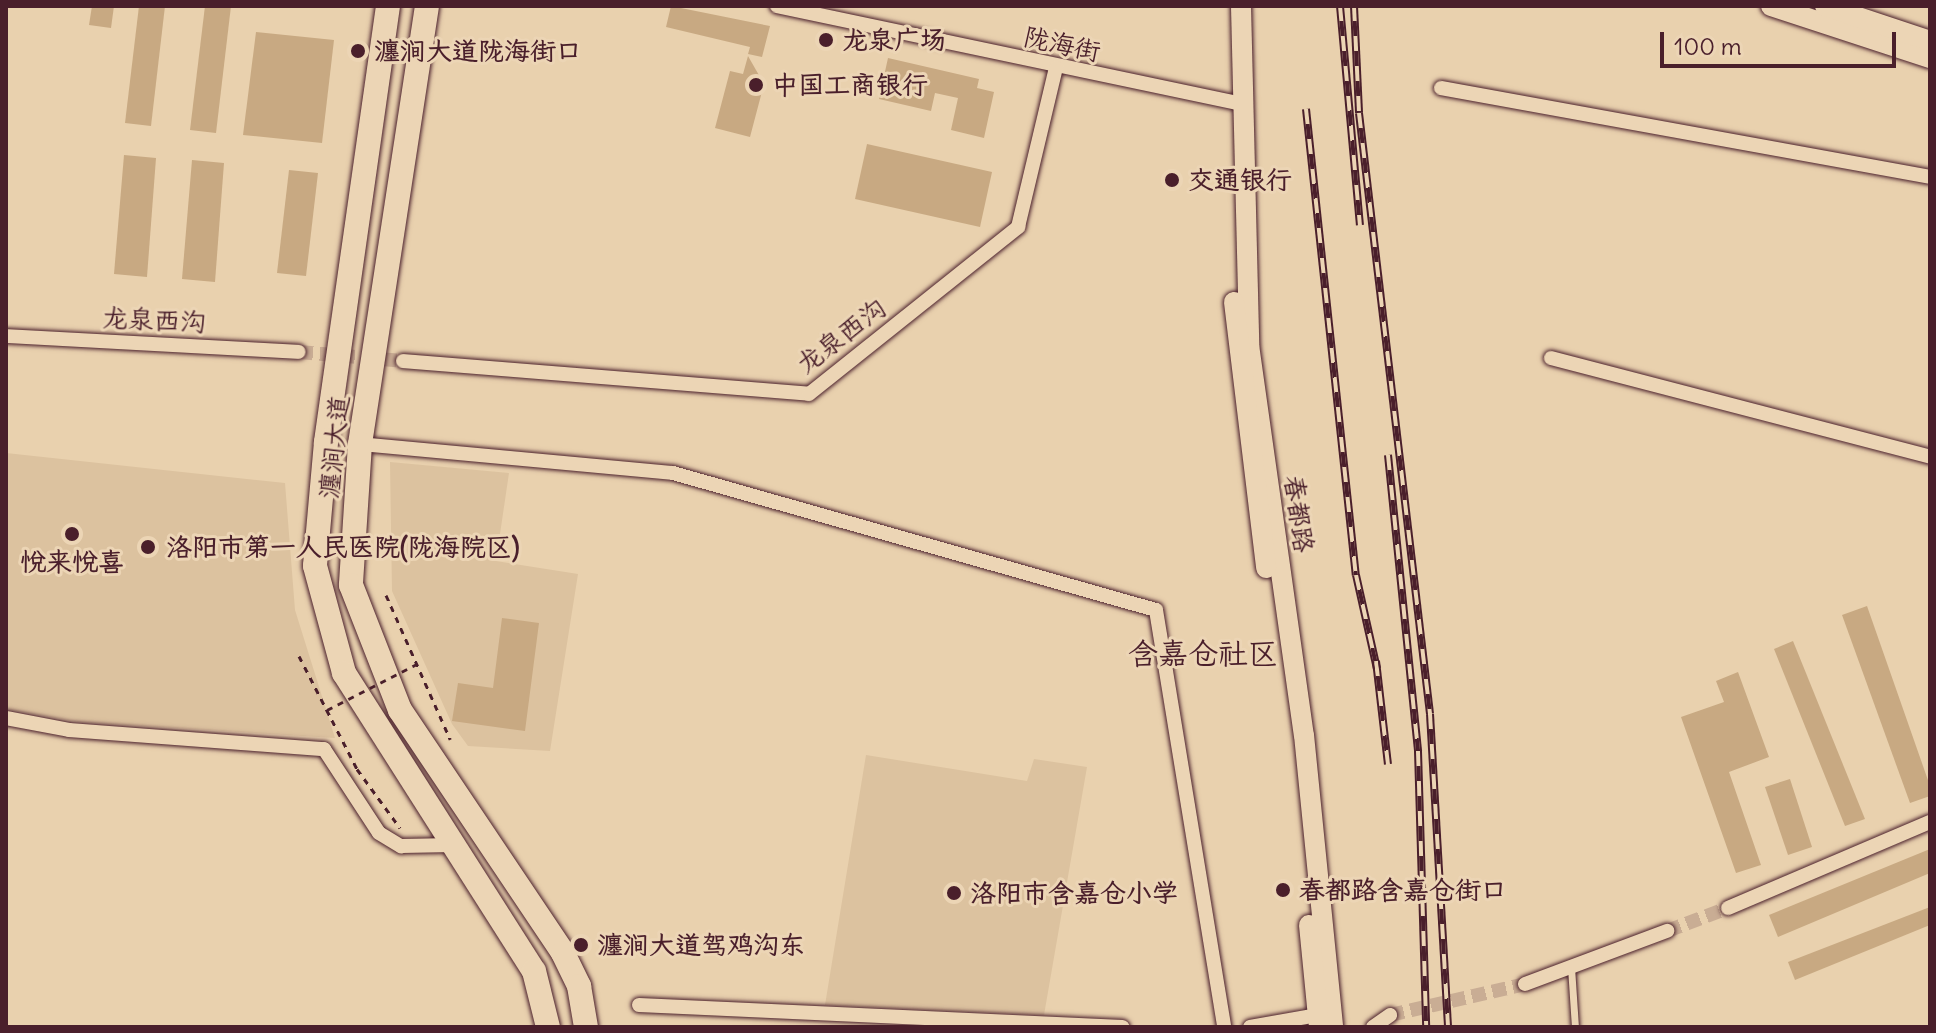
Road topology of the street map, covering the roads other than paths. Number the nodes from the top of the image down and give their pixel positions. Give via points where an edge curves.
1 (388, 6) edge
2 (427, 6) edge
3 (777, 6) edge
4 (1228, 6) edge
5 (1241, 6) edge
6 (1771, 6) edge
7 (1825, 6) edge
8 (1930, 41) edge
9 (1930, 58) edge
10 (1056, 67) junction
11 (1441, 88) dead end
12 (1236, 104) junction
13 (1930, 177) edge
14 (6, 336) edge
15 (299, 352) tunnel mouth
16 (1551, 358) dead end
17 (403, 361) tunnel mouth
18 (360, 444) junction
19 (1930, 457) edge
20 (6, 718) edge
21 (1930, 822) edge
22 (454, 845) junction
23 (1728, 908) tunnel mouth
24 (1667, 931) tunnel mouth
25 (1571, 967) junction
26 (1525, 984) tunnel mouth
27 (639, 1005) dead end
28 (1390, 1015) tunnel mouth
29 (1325, 1021) edge
30 (548, 1027) edge
31 (586, 1027) edge
32 (1122, 1027) edge
33 (1224, 1027) edge
34 (1250, 1027) edge
35 (1373, 1027) edge
36 (1575, 1027) edge

1 - 22 main road, 瀍涧大道 via 326,442 315,566 344,673
2 - 18 main road, 瀍涧大道
3 - 10 street, 陇海街
4 - 12 main road, 春都路
5 - 12 main road, 春都路
6 - 9 main road
7 - 8 main road
10 - 12 street, 陇海街
10 - 17 street, 龙泉西沟 via 1018,227 809,394
11 - 13 street
12 - 29 main road, 春都路 via 1235,346
14 - 15 street, 龙泉西沟
16 - 19 street
18 - 31 main road, 瀍涧大道 via 351,585 356,599 400,710 563,953 579,986
18 - 33 street via 673,473 1156,610
20 - 22 street via 69,730 324,749 379,833 401,846
21 - 23 street
22 - 30 main road, 瀍涧大道 via 534,971
24 - 25 street
25 - 26 street
25 - 36 lane
27 - 32 street
28 - 35 street
29 - 34 street

